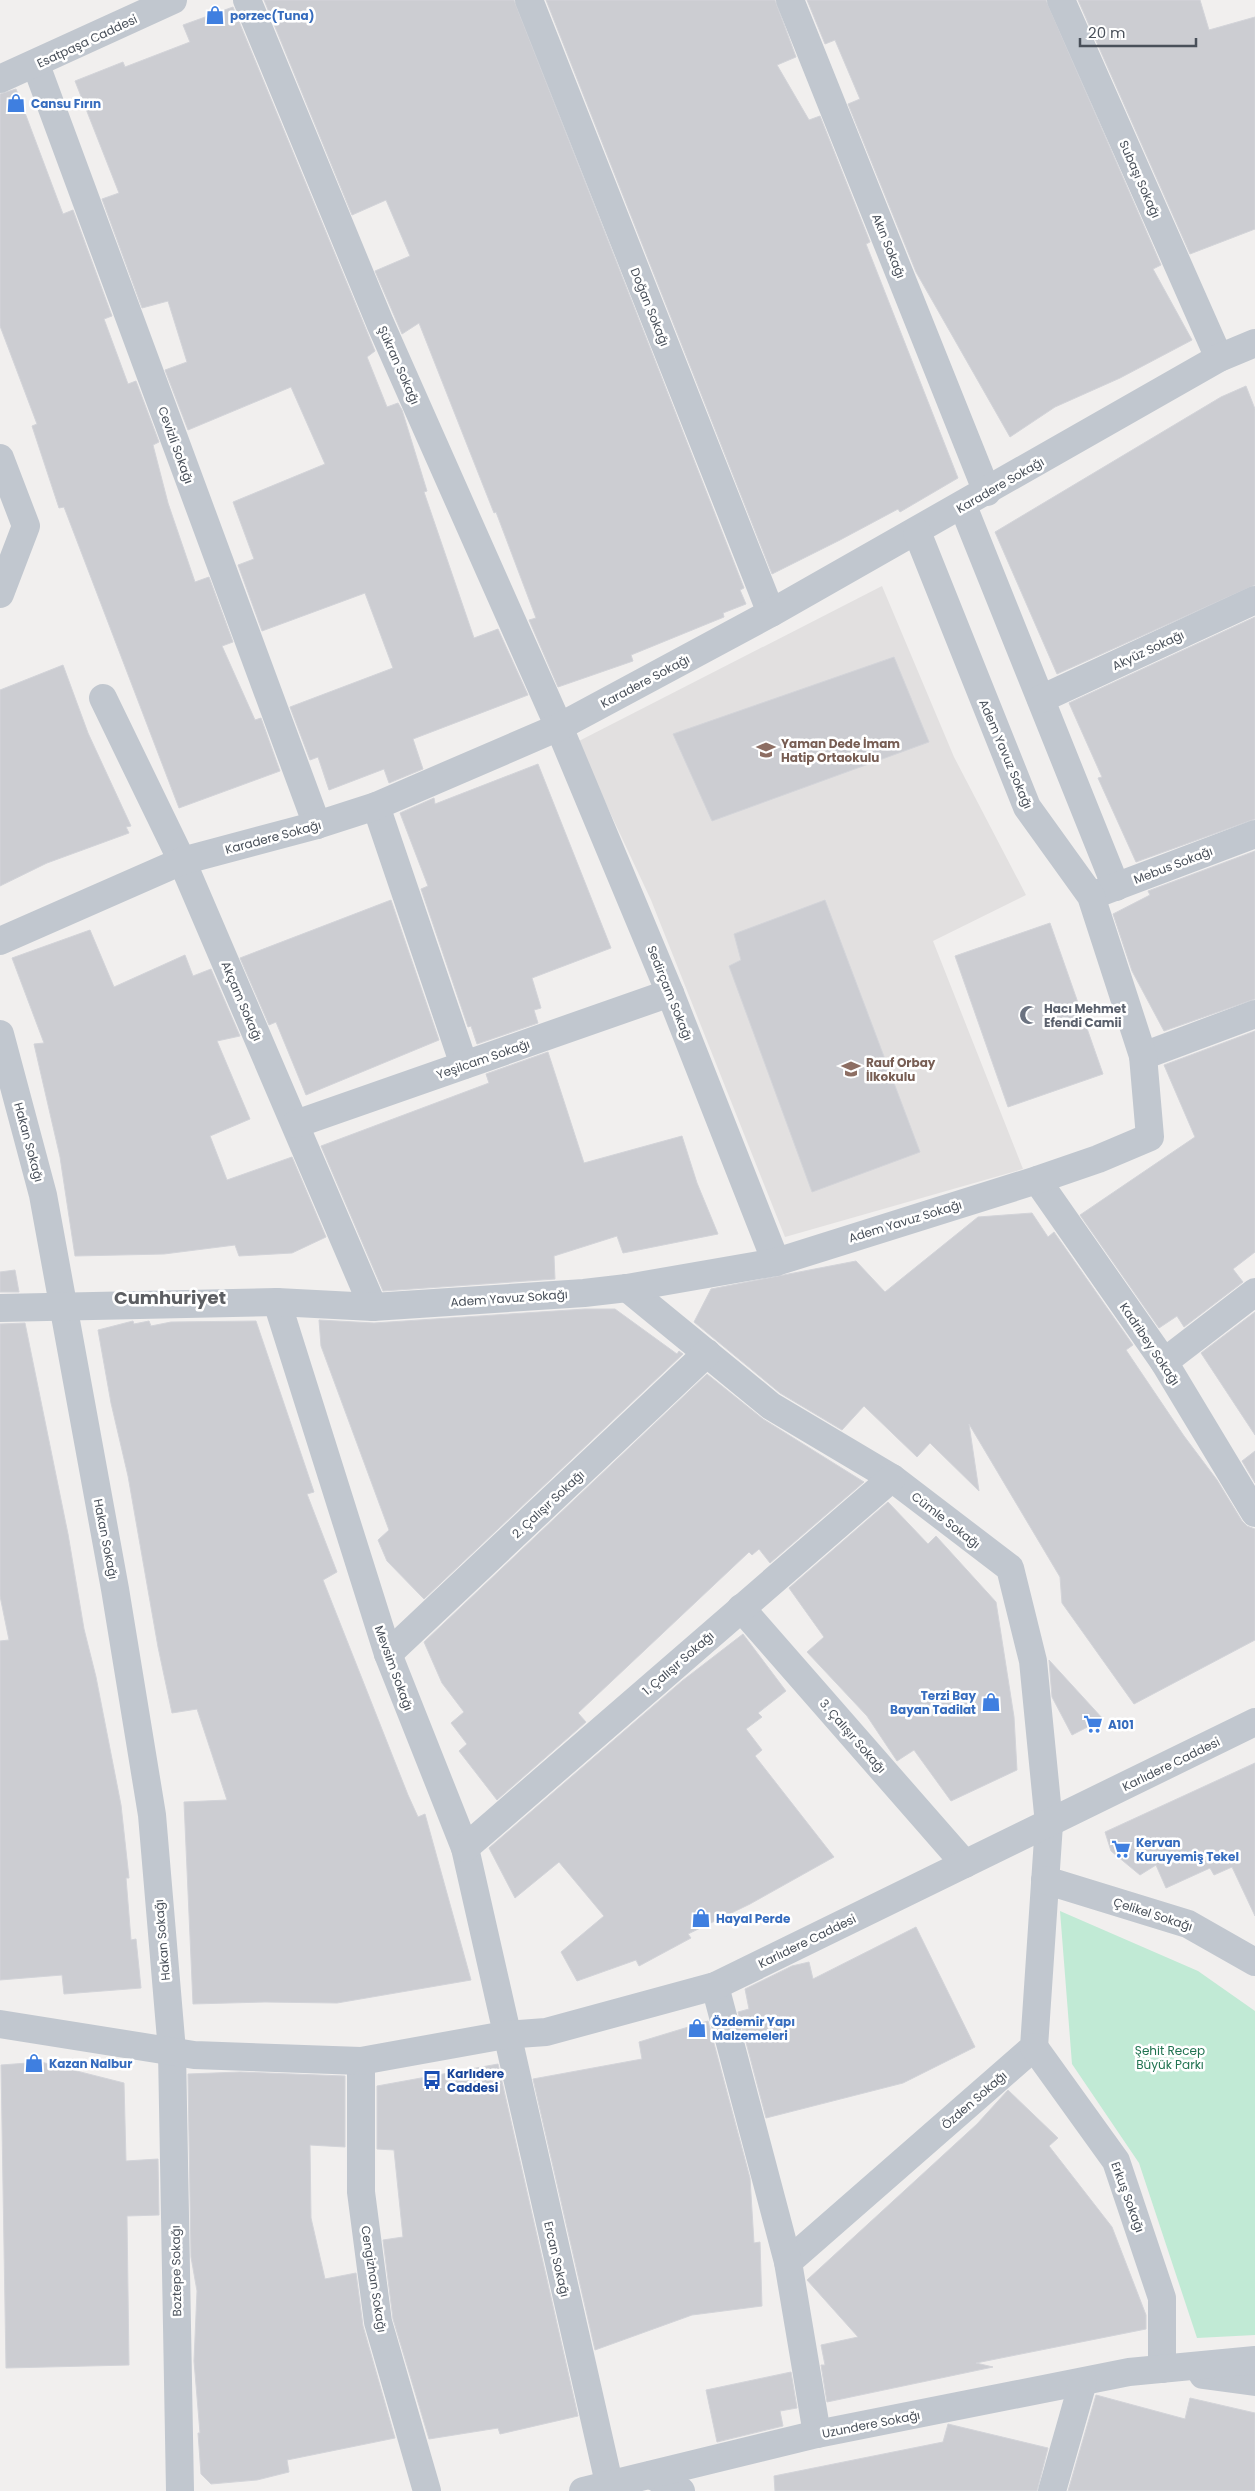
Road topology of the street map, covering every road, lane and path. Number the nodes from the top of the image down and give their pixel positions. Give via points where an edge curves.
1 (173, 0) edge
2 (247, 0) edge
3 (529, 0) edge
4 (790, 0) edge
5 (1061, 0) edge
6 (36, 65) junction
7 (0, 80) edge
8 (1255, 344) edge
9 (1220, 358) junction
10 (0, 458) edge
11 (987, 492) junction
12 (963, 506) junction
13 (917, 532) junction
14 (0, 594) edge
15 (1255, 600) edge
16 (771, 614) junction
17 (102, 698) dead end
18 (1041, 699) junction
19 (558, 727) junction
20 (376, 806) junction
21 (316, 825) junction
22 (1255, 834) edge
23 (182, 862) junction
24 (1116, 887) junction
25 (1091, 896) junction
26 (0, 941) edge
27 (670, 993) junction
28 (1255, 1014) edge
29 (0, 1034) edge
30 (1143, 1056) junction
31 (464, 1065) junction
32 (296, 1124) junction
33 (1037, 1180) junction
34 (776, 1262) junction
35 (627, 1288) junction
36 (1255, 1292) edge
37 (277, 1302) junction
38 (373, 1307) junction
39 (0, 1308) edge
40 (63, 1308) junction
41 (707, 1353) junction
42 (1164, 1362) junction
43 (892, 1478) junction
44 (1252, 1499) edge
45 (741, 1608) junction
46 (388, 1654) junction
47 (1255, 1722) edge
48 (1049, 1824) junction
49 (465, 1848) junction
50 (965, 1864) junction
51 (1045, 1880) junction
52 (1255, 1962) edge
53 (715, 1986) junction
54 (0, 2024) edge
55 (505, 2035) junction
56 (1034, 2047) junction
57 (172, 2051) junction
58 (361, 2061) junction
59 (788, 2262) junction
60 (1255, 2360) edge
61 (1162, 2369) junction
62 (1083, 2382) junction
63 (1255, 2382) edge
64 (816, 2434) junction
65 (652, 2475) junction
66 (609, 2483) junction
67 (180, 2491) edge
68 (427, 2491) edge
69 (583, 2491) edge
70 (682, 2491) edge
71 (1052, 2491) edge

1 - 6 street, Esatpaşa Caddesi
2 - 19 street, Şükran Sokağı via 380,323
3 - 16 street, Doğan Sokağı
4 - 11 street, Akın Sokağı
5 - 9 street, Subaşı Sokağı
6 - 7 street, Esatpaşa Caddesi
6 - 21 street, Cevizli Sokağı
8 - 9 street, Karadere Sokağı
9 - 11 street, Karadere Sokağı
10 - 14 street via 26,526
11 - 12 street, Karadere Sokağı
12 - 13 street, Karadere Sokağı
12 - 18 street
13 - 16 street, Karadere Sokağı
13 - 25 street, Adem Yavuz Sokağı via 1027,807
15 - 18 street, Akyüz Sokağı
16 - 19 street, Karadere Sokağı
17 - 23 street, Akçam Sokağı
18 - 24 street
19 - 20 street, Karadere Sokağı
19 - 27 street, Sedirçam Sokağı
20 - 21 street, Karadere Sokağı
20 - 31 street
21 - 23 street, Karadere Sokağı
22 - 24 street, Mebus Sokağı
23 - 26 street, Karadere Sokağı
23 - 32 street, Akçam Sokağı
24 - 25 street, Mebus Sokağı
25 - 30 street, Adem Yavuz Sokağı
27 - 31 street, Yeşilcam Sokağı
27 - 34 street, Sedirçam Sokağı
28 - 30 street
29 - 40 street, Hakan Sokağı via 43,1195
30 - 33 street, Adem Yavuz Sokağı via 1150,1137
31 - 32 street, Yeşilcam Sokağı
32 - 38 street, Akçam Sokağı
33 - 34 street, Adem Yavuz Sokağı
33 - 42 street, Kadribey Sokağı
34 - 35 street, Adem Yavuz Sokağı
35 - 38 street, Adem Yavuz Sokağı
35 - 41 street, Cümle Sokağı
36 - 42 street
37 - 38 street, Adem Yavuz Sokağı
37 - 40 street, Adem Yavuz Sokağı
37 - 46 street, Mevsim Sokağı
39 - 40 street, Adem Yavuz Sokağı
40 - 57 street, Hakan Sokağı via 115,1589 152,1815
41 - 43 street, Cümle Sokağı via 772,1406
41 - 46 street, 2. Çalışır Sokağı
42 - 44 street, Kadribey Sokağı
43 - 45 street, 1. Çalışır Sokağı
43 - 48 street, Cümle Sokağı via 1010,1568 1033,1661
45 - 49 street, 1. Çalışır Sokağı
45 - 50 street, 3. Çalışır Sokağı
46 - 49 street, Mevsim Sokağı
47 - 48 street, Karlıdere Caddesi
48 - 50 street, Karlıdere Caddesi
48 - 51 street, Cümle Sokağı
49 - 55 street, Mevsim Sokağı
50 - 53 street, Karlıdere Caddesi
51 - 52 street, Çelikel Sokağı via 1188,1924
51 - 56 street
53 - 55 street, Karlıdere Caddesi via 546,2032
53 - 59 street
54 - 57 street, Karlıdere Caddesi
55 - 58 street, Karlıdere Caddesi
55 - 66 street, Ercan Sokağı
56 - 59 street, Özden Sokağı
56 - 61 street, Erkuş Sokağı via 1116,2161 1162,2298
57 - 58 street, Karlıdere Caddesi via 194,2055
57 - 67 street, Boztepe Sokağı
58 - 68 street, Cengizhan Sokağı via 361,2192 378,2322
59 - 64 street
60 - 61 street, Uzundere Sokağı
61 - 62 street, Uzundere Sokağı
61 - 63 street, Uzundere Sokağı
62 - 64 street, Uzundere Sokağı
62 - 71 street
64 - 65 street, Uzundere Sokağı
65 - 66 street, Uzundere Sokağı
65 - 70 street
66 - 69 street, Uzundere Sokağı

